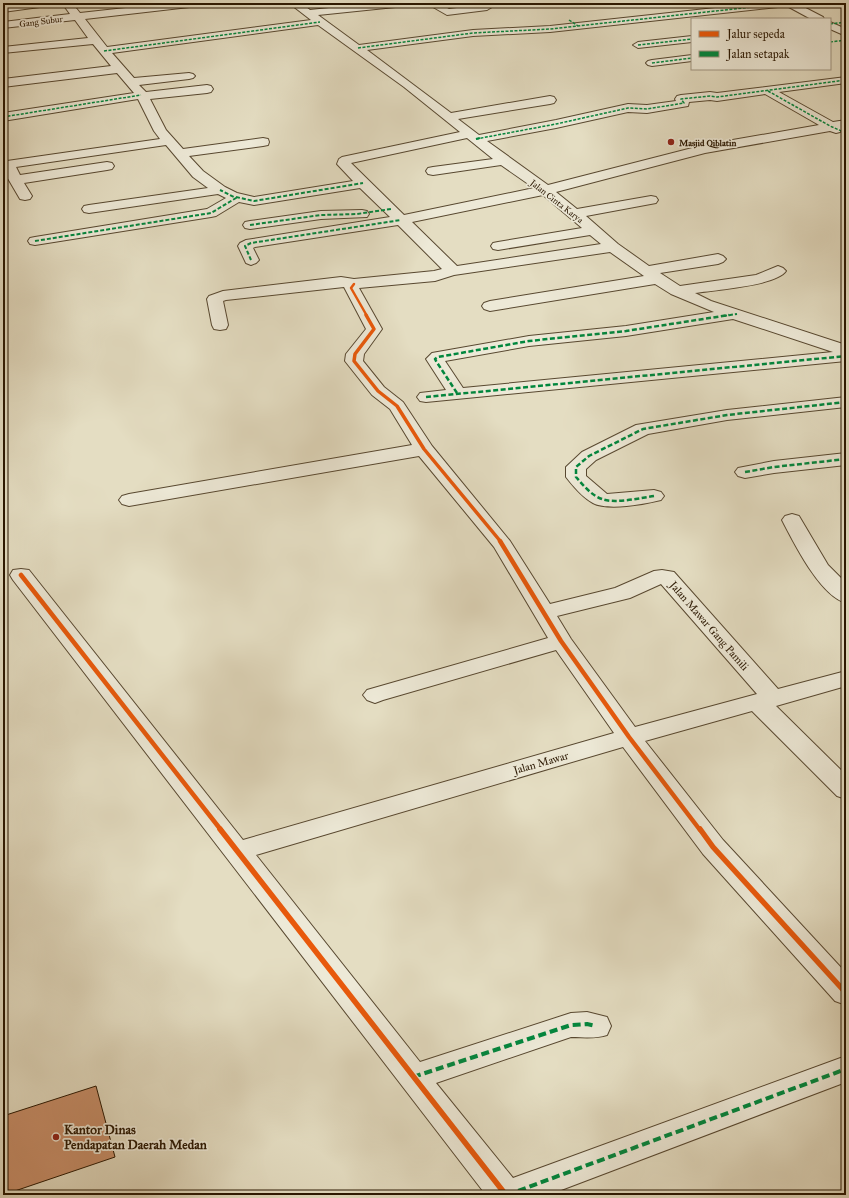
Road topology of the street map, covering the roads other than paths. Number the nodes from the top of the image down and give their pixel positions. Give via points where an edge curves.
1 (47, 3) edge
2 (67, 3) edge
3 (198, 3) edge
4 (320, 3) edge
5 (405, 3) edge
6 (431, 3) edge
7 (789, 3) edge
8 (296, 4) edge
9 (487, 7) dead end
10 (3, 9) edge
11 (76, 16) junction
12 (315, 18) junction
13 (817, 18) edge
14 (846, 22) edge
15 (3, 25) edge
16 (831, 25) edge
17 (831, 25) edge
18 (846, 32) edge
19 (691, 39) edge
20 (96, 40) junction
21 (846, 40) edge
22 (831, 42) edge
23 (638, 45) dead end
24 (358, 48) junction
25 (3, 50) edge
26 (104, 51) junction
27 (691, 58) edge
28 (652, 63) dead end
29 (119, 69) junction
30 (189, 76) dead end
31 (846, 80) edge
32 (131, 82) junction
33 (3, 83) edge
34 (207, 89) dead end
35 (768, 90) junction
36 (142, 96) junction
37 (550, 100) dead end
38 (3, 117) edge
39 (447, 117) junction
40 (846, 124) edge
41 (830, 126) junction
42 (846, 133) edge
43 (473, 136) junction
44 (170, 142) junction
45 (263, 142) dead end
46 (180, 153) junction
47 (504, 161) junction
48 (107, 166) dead end
49 (433, 171) dead end
50 (16, 180) junction
51 (363, 183) junction
52 (220, 190) junction
53 (546, 190) junction
54 (25, 196) dead end
55 (236, 197) junction
56 (651, 200) dead end
57 (88, 209) dead end
58 (391, 210) junction
59 (575, 214) junction
60 (401, 220) junction
61 (250, 225) dead end
62 (594, 230) junction
63 (35, 241) dead end
64 (498, 246) dead end
65 (613, 246) junction
66 (718, 259) dead end
67 (251, 260) dead end
68 (453, 271) junction
69 (778, 271) dead end
70 (652, 275) junction
71 (354, 284) junction
72 (677, 291) junction
73 (490, 306) dead end
74 (737, 314) junction
75 (220, 325) dead end
76 (846, 352) edge
77 (846, 356) edge
78 (457, 393) junction
79 (426, 397) dead end
80 (846, 402) edge
81 (424, 449) junction
82 (846, 459) edge
83 (745, 472) dead end
84 (654, 496) dead end
85 (129, 500) dead end
86 (792, 520) dead end
87 (21, 574) dead end
88 (846, 596) edge
89 (544, 612) junction
90 (561, 641) junction
91 (846, 678) edge
92 (375, 695) dead end
93 (766, 701) junction
94 (629, 737) junction
95 (846, 790) edge
96 (237, 851) junction
97 (846, 993) edge
98 (596, 1026) dead end
99 (846, 1069) edge
100 (413, 1077) junction
101 (507, 1195) edge

1 - 10 street
2 - 11 street
3 - 11 street, Gang Subur
4 - 8 street
5 - 12 street
6 - 9 street via 447,12
7 - 13 street
7 - 24 street via 473,33
8 - 12 street, Jalan Cinta Karya
11 - 15 street, Gang Subur
11 - 20 street
12 - 24 street, Jalan Cinta Karya
12 - 26 street
14 - 16 street
17 - 18 street
19 - 23 street
20 - 25 street
20 - 26 street
21 - 22 street
24 - 39 street, Jalan Cinta Karya
26 - 29 street
27 - 28 street
29 - 32 street
29 - 33 street
30 - 32 street
31 - 35 street
32 - 36 street
34 - 36 street
35 - 41 street
35 - 43 street via 681,99 684,103 647,109 628,108 556,124
36 - 38 street
36 - 44 street via 160,131
37 - 39 street
39 - 43 street, Jalan Cinta Karya
40 - 41 street
41 - 42 street
41 - 53 street via 704,149
43 - 47 street, Jalan Cinta Karya
43 - 51 street via 346,160 344,164
44 - 46 street
44 - 50 street via 12,164 9,167
45 - 46 street
46 - 52 street via 198,174
47 - 49 street
47 - 53 street, Jalan Cinta Karya
48 - 50 street
50 - 54 street
51 - 55 street via 254,201
51 - 58 street
52 - 55 street
52 - 57 street
53 - 59 street, Jalan Cinta Karya
53 - 60 street
55 - 63 street via 211,213
56 - 59 street
58 - 60 street
58 - 61 street via 319,215
59 - 62 street, Jalan Cinta Karya
60 - 67 street via 251,243 245,246
60 - 68 street
62 - 64 street
62 - 65 street, Jalan Cinta Karya
65 - 68 street
65 - 70 street, Jalan Cinta Karya
66 - 70 street
68 - 71 street via 435,276
69 - 72 street via 759,279
70 - 72 street, Jalan Cinta Karya
70 - 73 street
71 - 75 street via 341,282 223,296 215,299
71 - 81 street via 351,288 374,329 355,354 354,361 378,391 397,406
72 - 74 street, Jalan Cinta Karya via 705,304
74 - 76 street, Jalan Cinta Karya
74 - 78 street via 626,331 529,341 438,357 436,361
77 - 78 street
78 - 79 street
80 - 84 street via 643,429 589,456 576,467 576,477 600,500
81 - 85 street
81 - 89 street via 503,545
82 - 83 street
86 - 88 street via 819,568
87 - 96 street
89 - 90 street
89 - 93 street, Jalan Mawar Gang Pamili via 622,593 662,576 666,577
90 - 92 street
90 - 94 street
91 - 93 street, Jalan Mawar
93 - 94 street, Jalan Mawar
93 - 95 street
94 - 96 street, Jalan Mawar
94 - 97 street via 713,846
96 - 100 street
98 - 100 street via 571,1025
99 - 101 street
100 - 101 street

